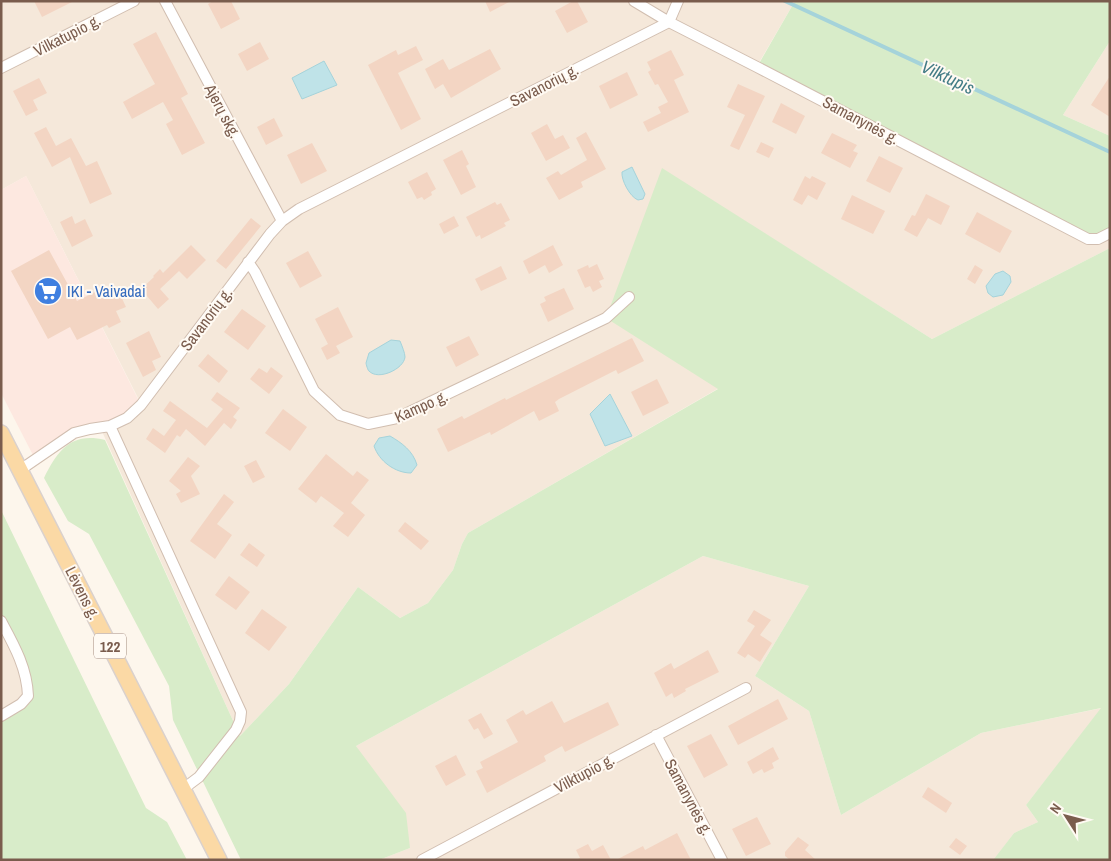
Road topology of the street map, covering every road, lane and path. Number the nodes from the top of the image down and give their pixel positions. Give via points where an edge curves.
1 (134, 1) edge
2 (165, 1) edge
3 (634, 1) edge
4 (678, 1) edge
5 (668, 22) junction
6 (1, 68) edge
7 (282, 221) junction
8 (1110, 233) edge
9 (248, 262) junction
10 (629, 297) dead end
11 (110, 426) junction
12 (1, 433) edge
13 (20, 470) junction
14 (1, 621) edge
15 (746, 688) dead end
16 (1, 716) edge
17 (656, 735) junction
18 (183, 789) junction
19 (218, 860) edge
20 (422, 860) edge
21 (722, 860) edge

1 - 6 street, Vilkatupio g.
2 - 7 street, Ajerų skg.
3 - 5 street, Samanynės g.
4 - 5 street
5 - 7 street, Savanorių g. via 307,204
5 - 8 street, Samanynės g. via 1088,239
7 - 9 street, Savanorių g.
9 - 10 street, Kampo g. via 314,391 340,415 368,424 398,418 606,318
9 - 11 street, Savanorių g. via 141,405 127,418
11 - 13 street, Savanorių g. via 74,433
11 - 18 street via 241,712 236,730 199,777
12 - 13 main road, Lėvens g. / 122
13 - 18 main road, Lėvens g. / 122
14 - 16 street via 22,661 28,684 28,696
15 - 17 street, Vilktupio g.
17 - 20 street, Vilktupio g.
17 - 21 street, Samanynės g.
18 - 19 main road, Lėvens g. / 122

